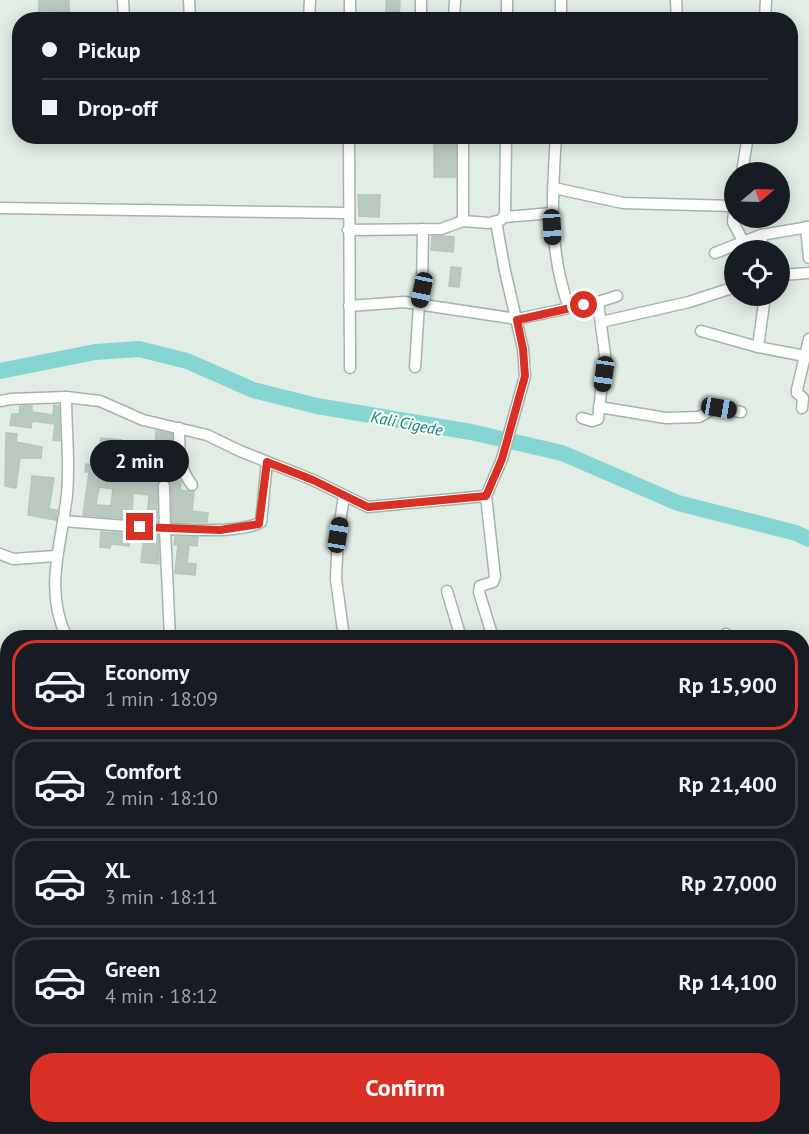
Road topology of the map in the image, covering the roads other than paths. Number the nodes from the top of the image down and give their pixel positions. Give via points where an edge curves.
1 (349, 144) edge
2 (463, 144) edge
3 (505, 144) edge
4 (556, 144) edge
5 (747, 144) edge
6 (744, 162) edge
7 (554, 188) junction
8 (724, 203) edge
9 (0, 208) edge
10 (348, 213) junction
11 (552, 213) junction
12 (500, 220) junction
13 (463, 221) junction
14 (807, 227) edge
15 (423, 229) junction
16 (348, 230) junction
17 (761, 236) junction
18 (747, 240) edge
19 (762, 240) edge
20 (724, 250) edge
21 (715, 254) dead end
22 (809, 258) edge
23 (809, 273) edge
24 (790, 274) edge
25 (724, 291) edge
26 (617, 296) dead end
27 (598, 302) junction
28 (419, 305) junction
29 (349, 306) junction
30 (764, 306) edge
31 (569, 308) junction
32 (517, 320) junction
33 (601, 322) junction
34 (701, 331) dead end
35 (758, 346) junction
36 (807, 349) edge
37 (415, 367) dead end
38 (350, 368) dead end
39 (66, 397) junction
40 (0, 401) edge
41 (599, 407) junction
42 (802, 408) dead end
43 (741, 412) dead end
44 (582, 418) dead end
45 (179, 428) junction
46 (267, 462) junction
47 (192, 485) dead end
48 (164, 486) dead end
49 (344, 496) junction
50 (486, 496) junction
51 (63, 521) junction
52 (165, 529) junction
53 (0, 554) edge
54 (56, 556) junction
55 (447, 591) dead end
56 (64, 630) edge
57 (170, 630) edge
58 (343, 630) edge
59 (459, 630) edge
60 (491, 630) edge

1 - 10 street
2 - 13 street
3 - 12 street
4 - 7 street
5 - 6 street
7 - 8 street via 623,203
7 - 11 street
9 - 10 street
10 - 16 street
11 - 12 street
11 - 31 street via 555,261
12 - 13 street
12 - 32 street via 505,271
13 - 15 street via 441,229
14 - 17 street
14 - 22 street
15 - 16 street
15 - 28 street
16 - 29 street
17 - 18 street
17 - 19 street
20 - 21 street
23 - 24 street
25 - 33 street
26 - 27 street
27 - 31 street
27 - 33 street
28 - 29 street via 398,302
28 - 32 street
28 - 37 street
29 - 38 street
30 - 35 street
31 - 32 street
32 - 50 street via 525,376 502,459
33 - 41 street via 605,355
34 - 35 street
35 - 36 street
36 - 42 street via 797,392 803,398
39 - 40 street
39 - 45 street via 100,401 143,420
39 - 51 street via 67,493
41 - 43 street via 666,418 699,417 715,408
41 - 44 street via 596,421
45 - 46 street via 207,435
45 - 47 street via 180,463
46 - 49 street
46 - 52 street via 259,524 220,530
48 - 52 street
49 - 50 street via 373,508
49 - 58 street via 336,574
50 - 60 street via 495,577 493,582 480,586 479,592
51 - 52 street
51 - 54 street
52 - 57 street
53 - 54 street via 13,560
54 - 56 street via 58,614
55 - 59 street

